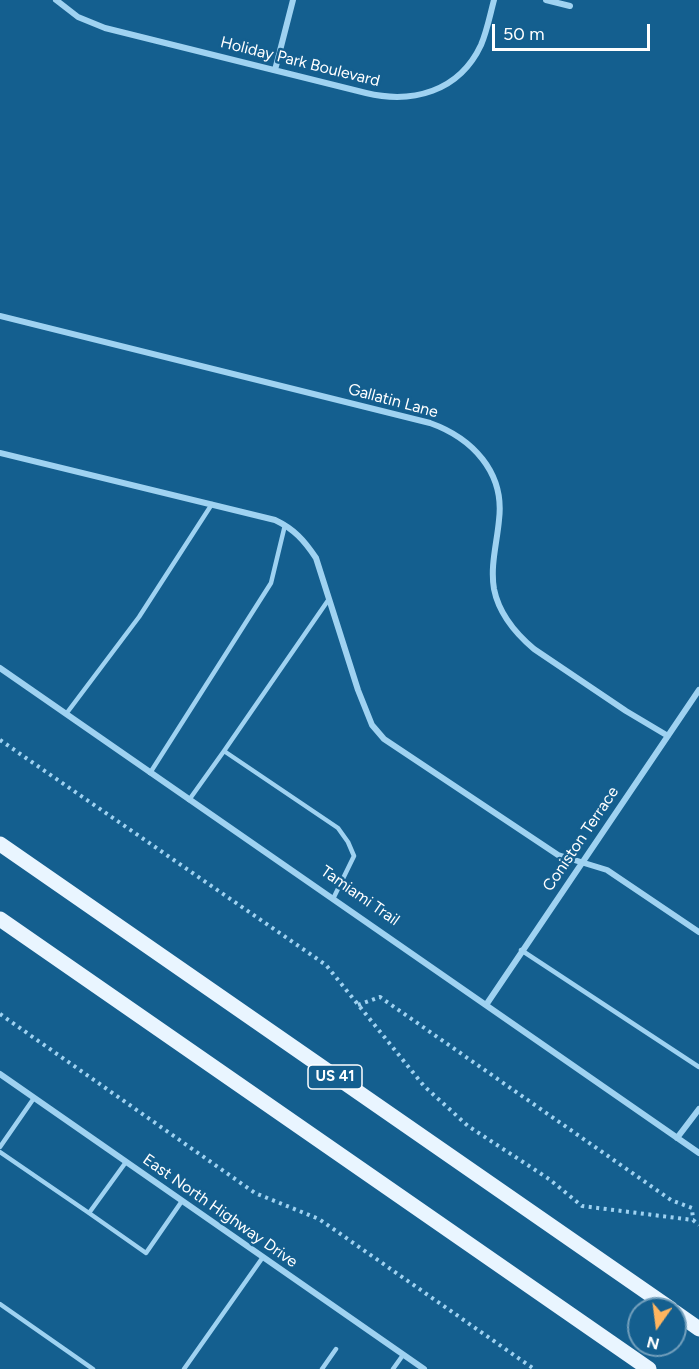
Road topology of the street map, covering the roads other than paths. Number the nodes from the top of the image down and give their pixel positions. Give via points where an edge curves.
1 (56, 0) edge
2 (293, 0) edge
3 (494, 0) edge
4 (546, 0) edge
5 (570, 6) dead end
6 (274, 70) junction
7 (0, 316) edge
8 (0, 453) edge
9 (212, 504) junction
10 (285, 525) junction
11 (329, 599) junction
12 (0, 668) edge
13 (699, 690) edge
14 (66, 714) junction
15 (668, 736) junction
16 (224, 751) junction
17 (150, 773) junction
18 (189, 800) junction
19 (0, 844) edge
20 (581, 862) junction
21 (333, 899) junction
22 (0, 919) edge
23 (699, 932) edge
24 (521, 950) junction
25 (486, 1005) junction
26 (699, 1067) edge
27 (0, 1074) edge
28 (34, 1098) junction
29 (699, 1109) edge
30 (677, 1138) junction
31 (0, 1147) edge
32 (0, 1152) edge
33 (699, 1153) edge
34 (126, 1162) junction
35 (182, 1201) junction
36 (89, 1213) junction
37 (263, 1257) junction
38 (654, 1297) edge
39 (0, 1304) edge
40 (336, 1349) dead end
41 (404, 1354) junction
42 (93, 1369) edge
43 (184, 1369) edge
44 (322, 1369) edge
45 (393, 1369) edge
46 (424, 1369) edge
47 (649, 1369) edge

1 - 6 street, Holiday Park Boulevard via 78,17 105,28
2 - 6 street
3 - 6 street, Holiday Park Boulevard via 473,59 450,82 425,94 381,97
4 - 5 street
7 - 15 street, Gallatin Lane via 450,430 480,456 496,486 500,518 492,567 497,600 508,623 534,649
8 - 9 street
9 - 10 street
9 - 14 lane via 139,617
10 - 11 street via 303,539 316,558
10 - 17 lane via 271,583
11 - 16 lane
11 - 20 street via 357,690 372,725 384,739 558,855
12 - 14 street, Tamiami Trail
13 - 15 street, Coniston Terrace
14 - 17 street, Tamiami Trail
15 - 20 street, Coniston Terrace
16 - 18 lane
16 - 21 lane via 338,828 354,856
17 - 18 street, Tamiami Trail
18 - 21 street, Tamiami Trail
19 - 38 main road, US 41
20 - 23 street via 607,870
20 - 24 street, Coniston Terrace
21 - 25 street, Tamiami Trail
22 - 47 main road
24 - 25 street, Coniston Terrace
24 - 26 lane
25 - 30 street, Tamiami Trail
27 - 28 street, East North Highway Drive
28 - 31 lane
28 - 34 street, East North Highway Drive
29 - 30 street
30 - 33 street, Tamiami Trail
32 - 36 lane
34 - 35 street, East North Highway Drive
34 - 36 lane
35 - 36 lane via 146,1253
35 - 37 street, East North Highway Drive
37 - 41 street, East North Highway Drive
37 - 43 lane
39 - 42 lane
40 - 44 lane
41 - 45 lane
41 - 46 street, East North Highway Drive

